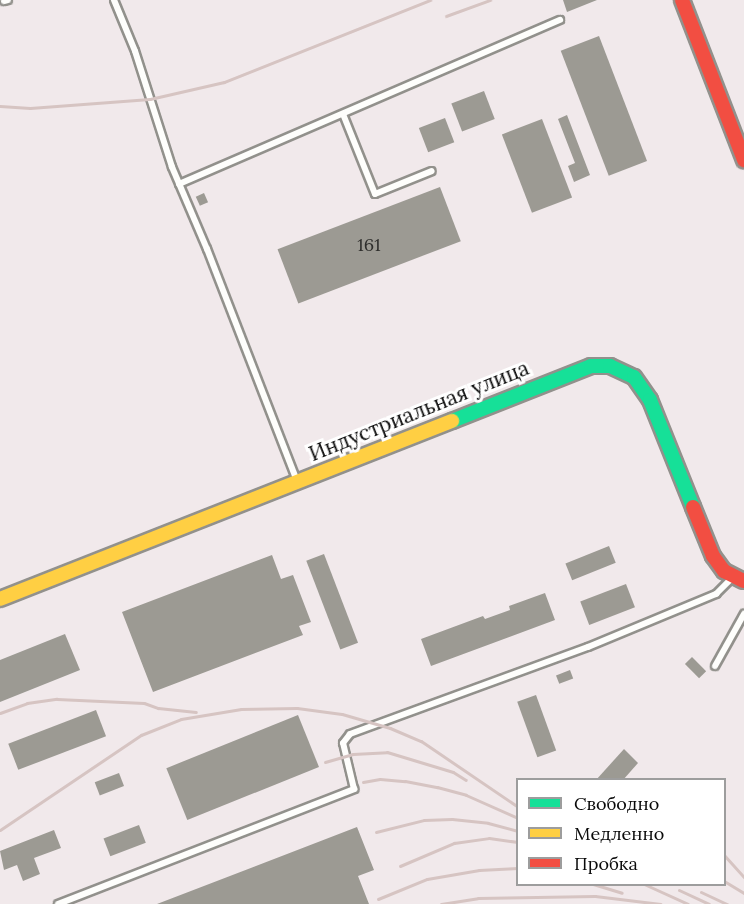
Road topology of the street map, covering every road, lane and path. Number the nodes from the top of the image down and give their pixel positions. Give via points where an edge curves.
1 (114, 0) edge
2 (682, 0) edge
3 (560, 20) dead end
4 (342, 114) junction
5 (744, 160) edge
6 (432, 171) dead end
7 (179, 184) junction
8 (298, 481) junction
9 (739, 578) edge
10 (0, 599) edge
11 (744, 614) edge
12 (716, 666) dead end
13 (57, 904) edge

1 - 7 lane
2 - 5 street
3 - 4 lane
4 - 6 lane via 375,194
4 - 7 lane
7 - 8 lane
8 - 9 street, Индустриальная улица via 591,366 610,366 634,377 650,400 712,556 724,571
8 - 10 street, Индустриальная улица
9 - 13 lane via 716,594 588,646 350,734 343,743 354,789
11 - 12 lane

